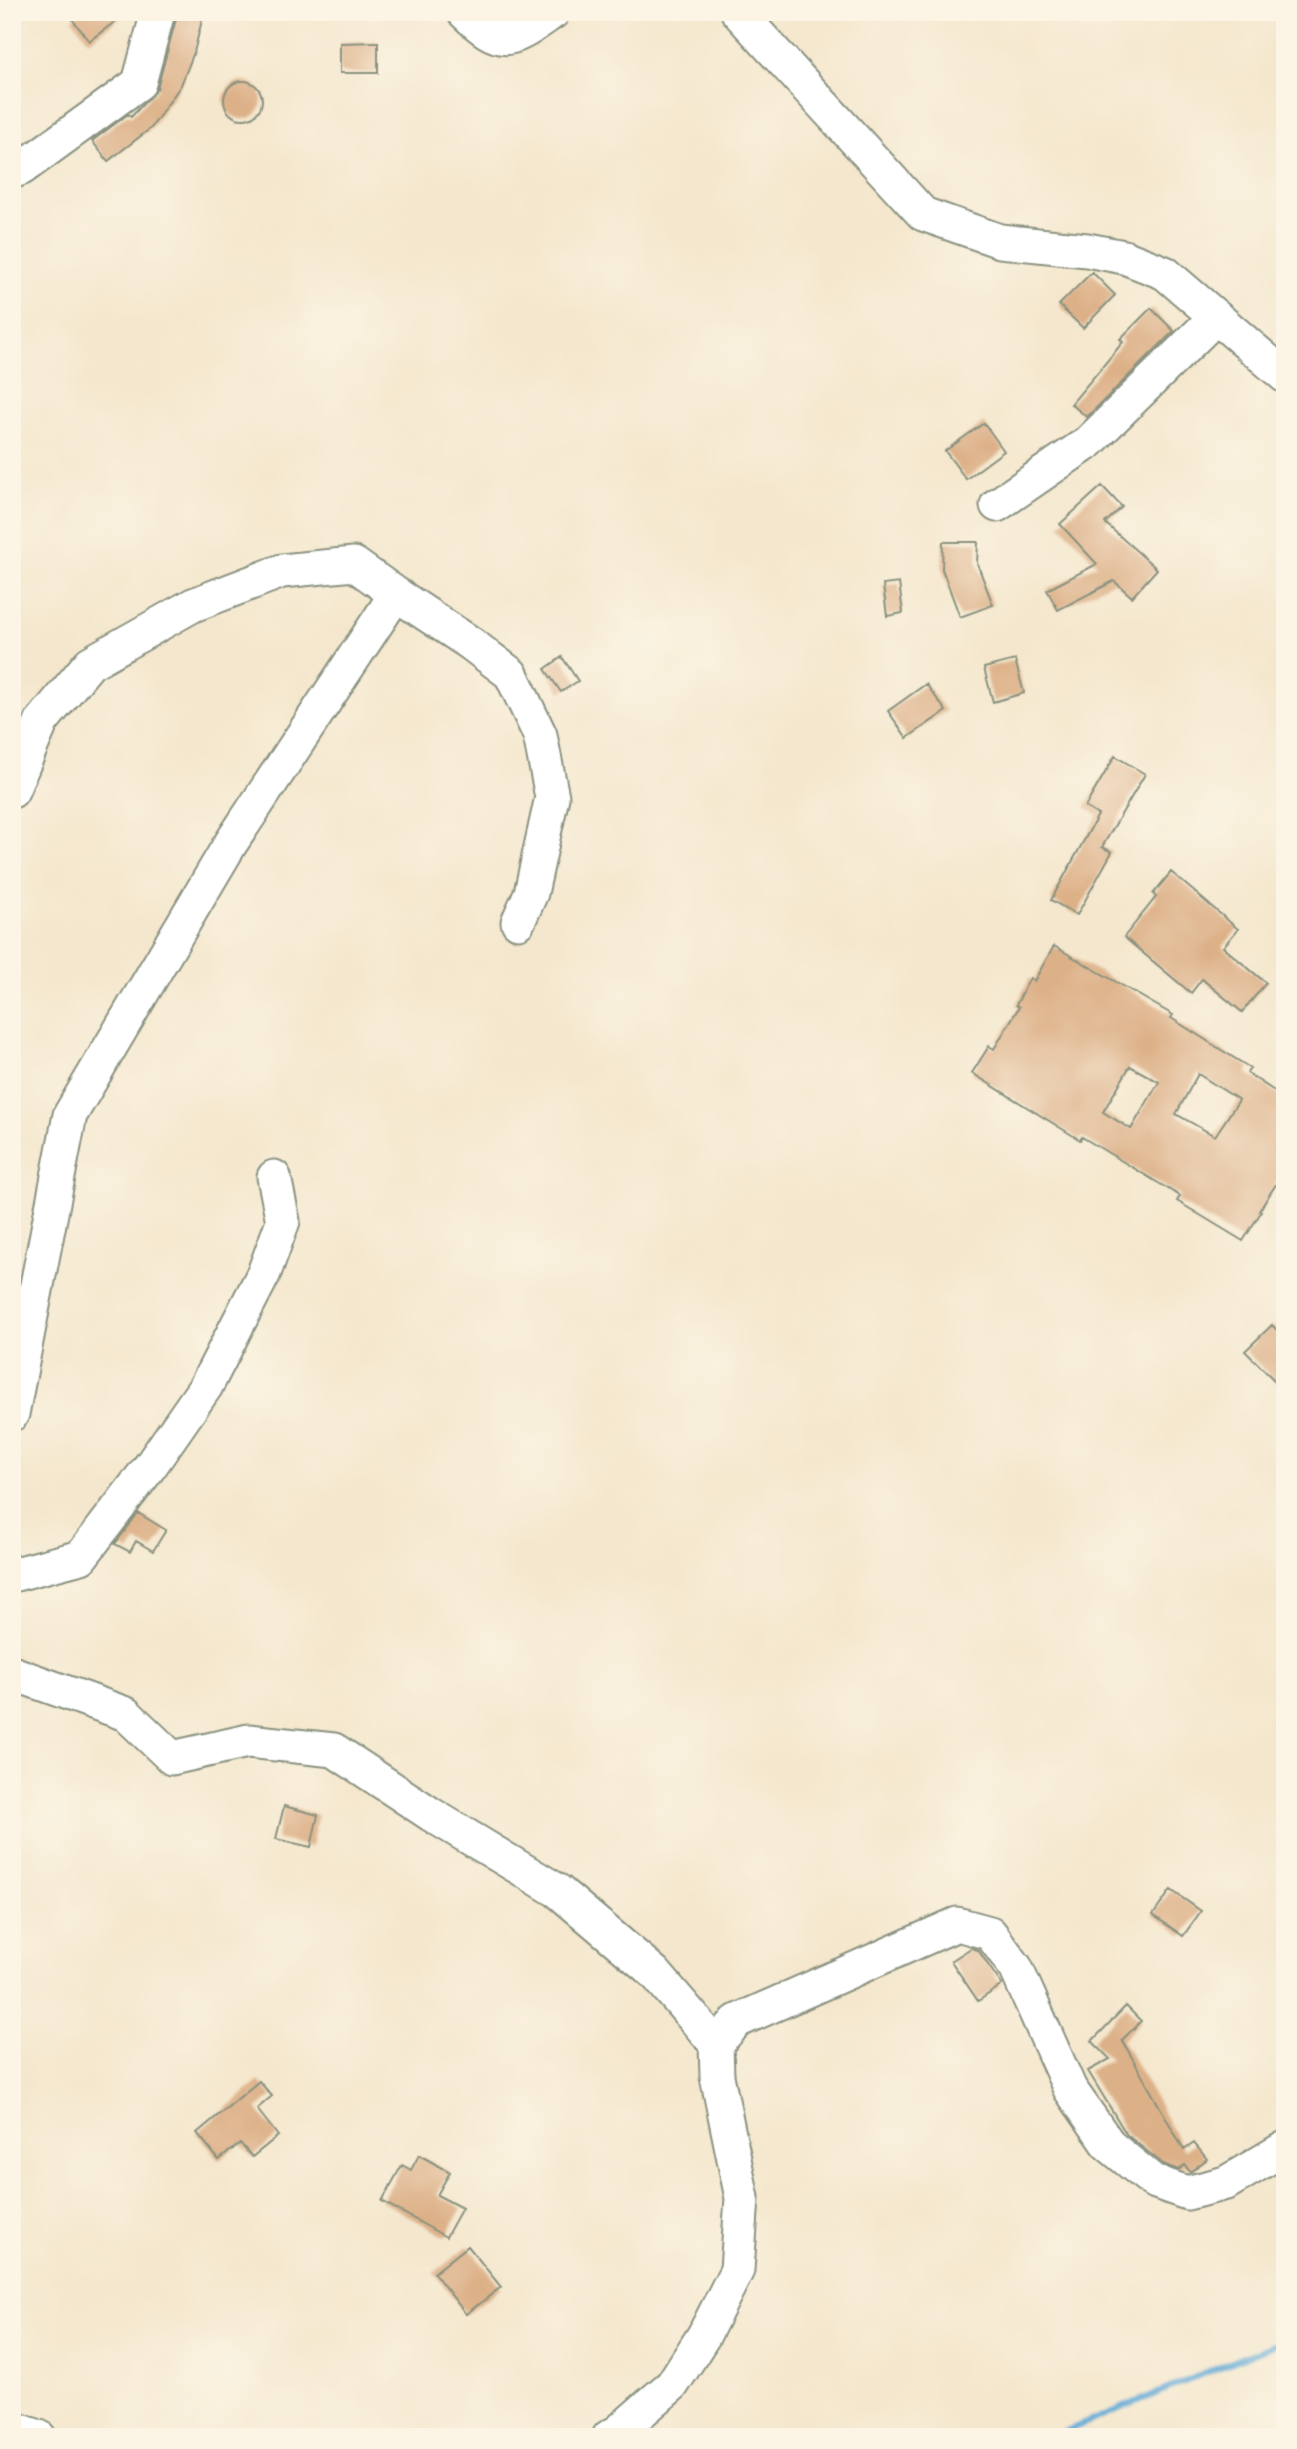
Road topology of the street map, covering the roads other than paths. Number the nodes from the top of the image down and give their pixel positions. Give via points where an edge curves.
1 (158, 12) edge
2 (464, 12) edge
3 (553, 12) edge
4 (738, 12) edge
5 (12, 172) edge
6 (1216, 317) junction
7 (1285, 376) edge
8 (997, 505) dead end
9 (396, 594) junction
10 (12, 791) edge
11 (518, 922) dead end
12 (274, 1177) dead end
13 (12, 1414) edge
14 (12, 1575) edge
15 (12, 1673) edge
16 (716, 2044) junction
17 (1285, 2148) edge
18 (12, 2428) edge
19 (39, 2437) edge
20 (609, 2437) edge

1 - 5 street via 139,83
2 - 3 street via 494,37 506,38 525,33
4 - 6 street via 923,214 1000,241 1124,257 1165,273
6 - 7 street
6 - 8 street via 1089,442
9 - 10 street via 354,564 282,571 194,605 90,663 42,721
9 - 11 street via 511,674 540,735 552,797 531,893
9 - 13 street via 229,846 70,1115
12 - 14 street via 283,1221 264,1273 206,1386 80,1557
15 - 16 street via 126,1714 172,1758 248,1741 334,1750 558,1892 655,1973
16 - 17 street via 737,2021 957,1924 990,1933 1016,1968 1070,2089 1110,2146 1153,2181 1187,2193 1200,2190 1226,2183
16 - 20 street via 717,2076 742,2198 737,2270 672,2385
18 - 19 street

